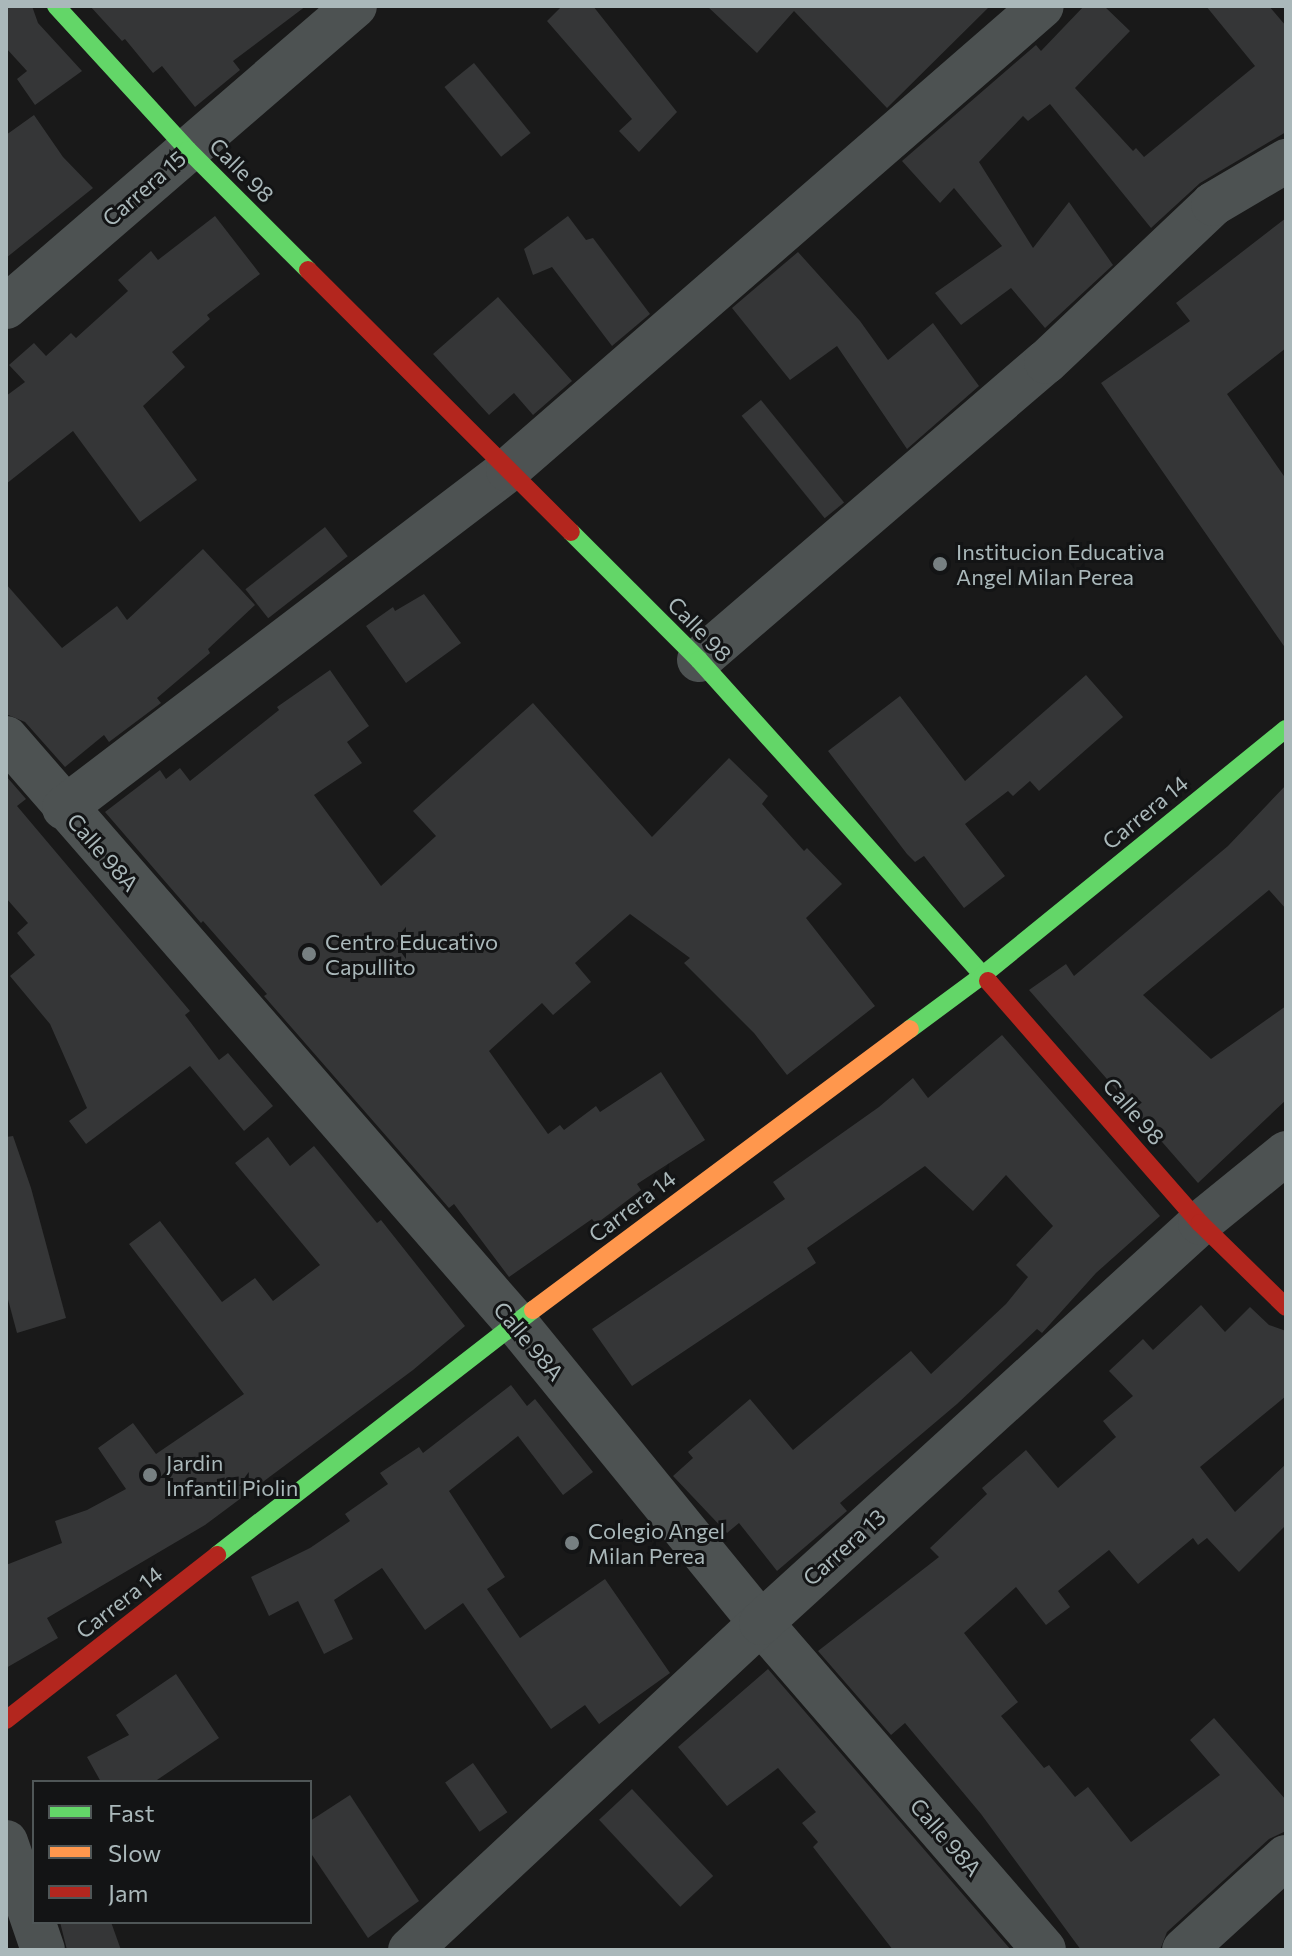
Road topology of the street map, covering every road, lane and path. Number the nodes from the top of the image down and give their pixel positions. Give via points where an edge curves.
1 (56, 6) edge
2 (355, 6) edge
3 (1042, 6) edge
4 (188, 150) junction
5 (1286, 161) edge
6 (6, 307) edge
7 (508, 470) junction
8 (699, 660) junction
9 (1286, 729) edge
10 (6, 738) edge
11 (64, 808) junction
12 (983, 975) junction
13 (1286, 1153) edge
14 (1200, 1223) junction
15 (1286, 1307) edge
16 (516, 1323) junction
17 (761, 1623) junction
18 (6, 1720) edge
19 (6, 1842) edge
20 (1286, 1857) edge
21 (32, 1918) edge
22 (34, 1924) edge
23 (43, 1950) edge
24 (410, 1950) edge
25 (1044, 1950) edge
26 (1184, 1950) edge

1 - 4 street, Calle 98
2 - 4 street, Carrera 15
3 - 7 street
4 - 6 street, Carrera 15
4 - 7 street, Calle 98
5 - 8 street via 1213,204 1046,362
7 - 8 street, Calle 98
7 - 11 street
8 - 12 street, Calle 98
9 - 12 street, Carrera 14
10 - 11 street, Calle 98A
11 - 16 street, Calle 98A
12 - 14 street, Calle 98
12 - 16 street, Carrera 14
13 - 14 street, Carrera 13
14 - 15 street, Calle 98
14 - 17 street, Carrera 13
16 - 17 street, Calle 98A
16 - 18 street, Carrera 14
17 - 24 street, Carrera 13
17 - 25 street, Calle 98A
19 - 21 street
20 - 26 street
22 - 23 street

